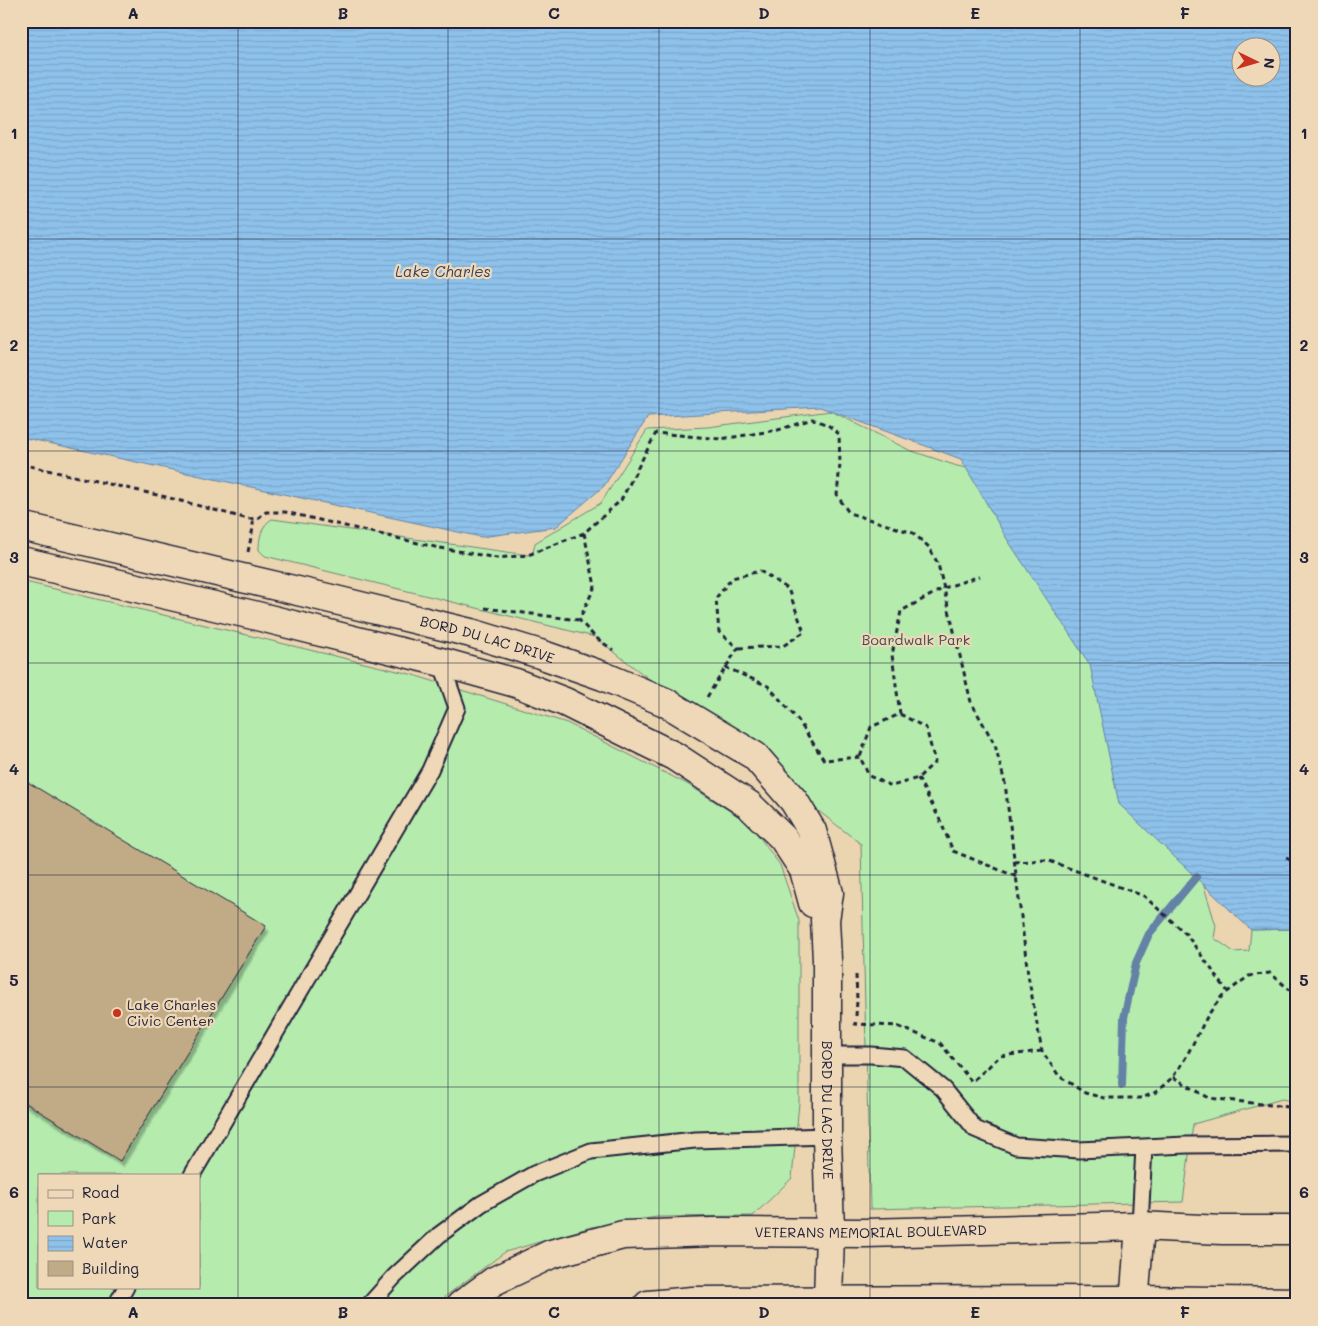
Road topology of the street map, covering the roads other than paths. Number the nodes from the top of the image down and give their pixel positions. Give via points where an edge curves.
1 (21, 526) edge
2 (21, 561) edge
3 (441, 662) junction
4 (825, 920) junction
5 (827, 1055) junction
6 (827, 1136) junction
7 (1297, 1144) edge
8 (1144, 1147) junction
9 (193, 1174) edge
10 (1140, 1226) junction
11 (1297, 1230) edge
12 (830, 1232) junction
13 (125, 1288) edge
14 (828, 1301) junction
15 (1297, 1302) edge
16 (1134, 1303) edge
17 (116, 1305) edge
18 (368, 1305) edge
19 (461, 1305) edge
20 (648, 1305) edge

1 - 4 street, BORD DU LAC DRIVE via 472,633 603,676 666,702 755,756 794,801 812,830 829,893
2 - 3 street, BORD DU LAC DRIVE
3 - 4 street, BORD DU LAC DRIVE via 516,683 565,702 674,756 749,805 784,838 804,870 812,901
3 - 9 lane via 457,708 430,770
4 - 5 street, BORD DU LAC DRIVE
5 - 6 street, BORD DU LAC DRIVE
5 - 8 lane via 905,1058 943,1089 975,1130 1016,1146 1079,1150
6 - 12 street, BORD DU LAC DRIVE
6 - 18 lane via 695,1140 590,1151 534,1174 480,1204 439,1235
7 - 8 lane
8 - 10 lane
10 - 11 street, VETERANS MEMORIAL BOULEVARD
10 - 12 street, VETERANS MEMORIAL BOULEVARD
10 - 16 street
12 - 14 street, BORD DU LAC DRIVE
12 - 19 street, VETERANS MEMORIAL BOULEVARD via 623,1235 551,1254 494,1281
13 - 17 lane
14 - 16 street
14 - 20 street via 693,1301
15 - 16 street

